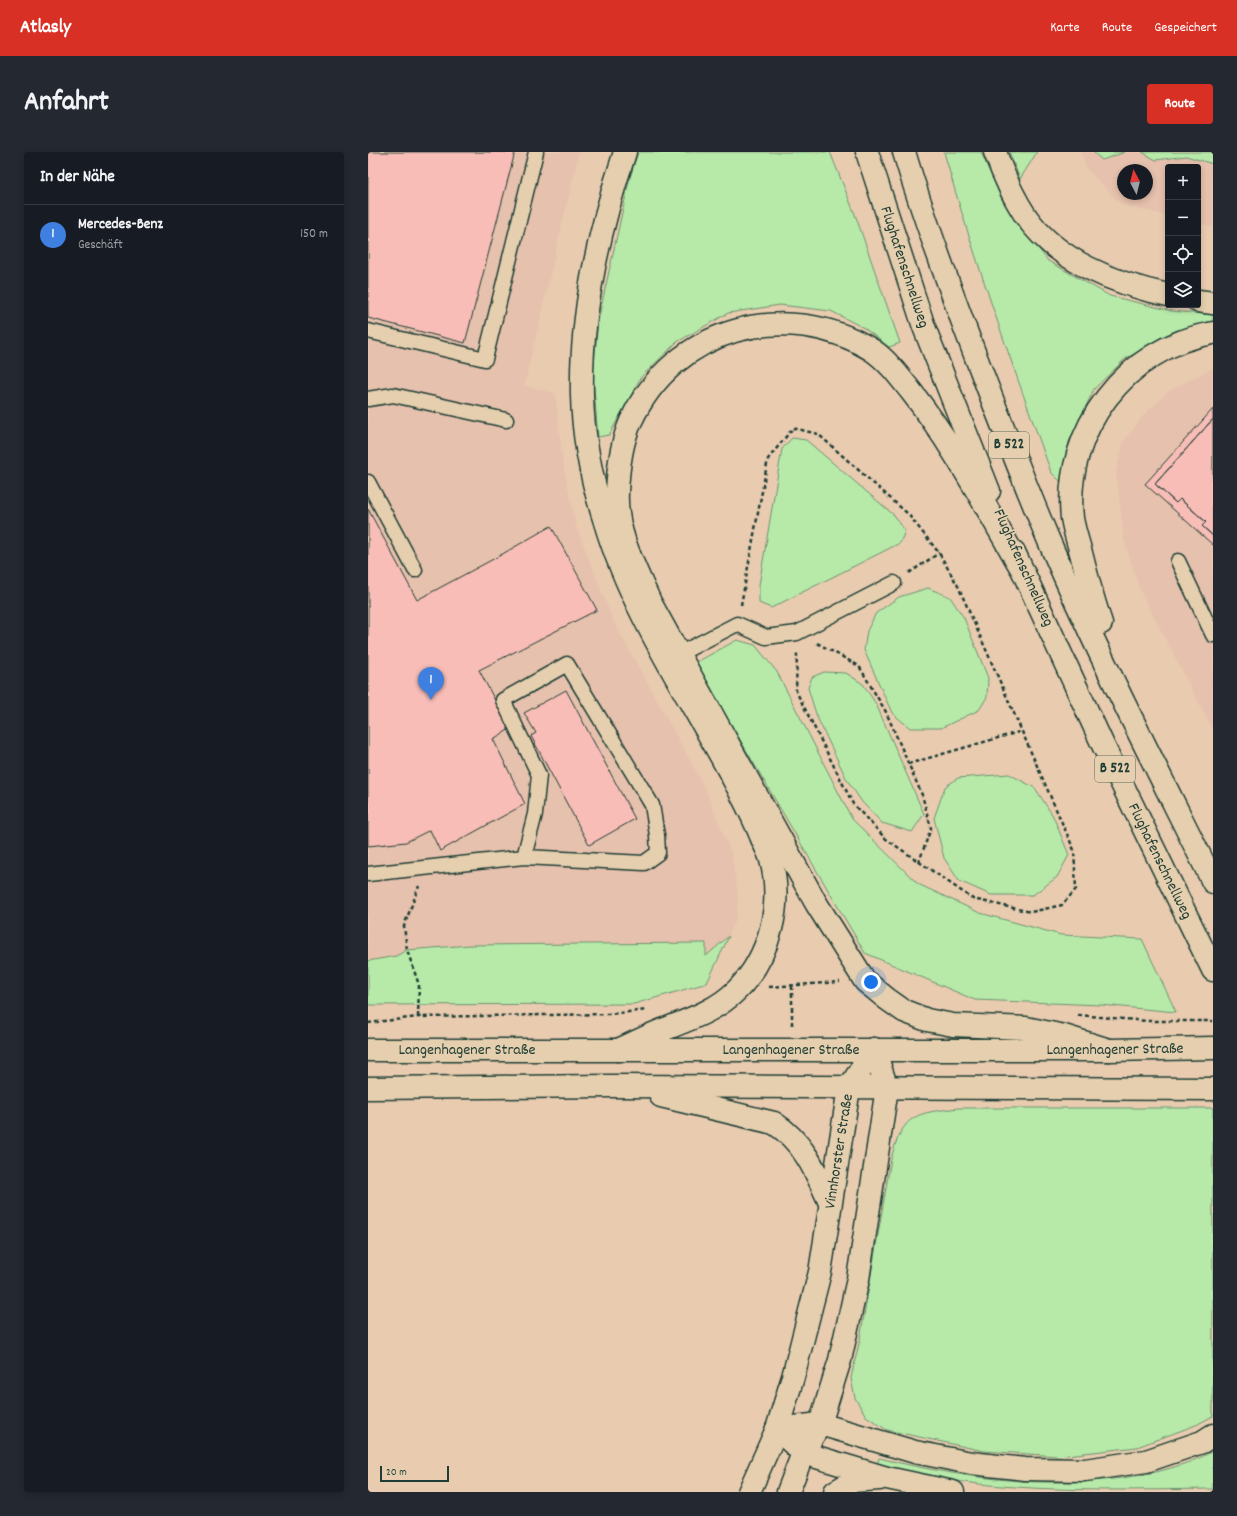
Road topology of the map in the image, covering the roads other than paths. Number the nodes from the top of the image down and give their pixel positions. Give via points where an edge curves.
1 (536, 152) edge
2 (626, 152) edge
3 (867, 152) edge
4 (904, 152) edge
5 (995, 152) edge
6 (1165, 293) edge
7 (1201, 301) edge
8 (1213, 304) edge
9 (368, 331) edge
10 (1213, 333) edge
11 (368, 399) edge
12 (506, 420) dead end
13 (368, 482) edge
14 (1178, 562) dead end
15 (1020, 566) junction
16 (415, 570) dead end
17 (894, 583) road end
18 (1213, 635) edge
19 (679, 654) junction
20 (1137, 729) junction
21 (524, 857) junction
22 (368, 874) edge
23 (1213, 882) edge
24 (1213, 970) edge
25 (1212, 1048) edge
26 (874, 1049) junction
27 (368, 1050) edge
28 (618, 1050) junction
29 (1109, 1050) junction
30 (612, 1086) junction
31 (368, 1088) edge
32 (849, 1088) junction
33 (887, 1088) junction
34 (1213, 1089) edge
35 (830, 1203) junction
36 (820, 1424) junction
37 (777, 1429) junction
38 (1213, 1435) edge
39 (802, 1453) junction
40 (887, 1478) junction
41 (749, 1492) edge
42 (788, 1492) edge
43 (835, 1492) edge
44 (953, 1492) edge

1 - 9 lane via 485,359
2 - 28 main road via 602,229 582,345 582,398 588,451 598,498 621,568 639,608 749,807 771,860 776,896 773,921 756,965 737,989 713,1008
3 - 15 main road, Flughafenschnellweg / B 522 via 924,327
4 - 20 main road, B 522 via 957,307 1007,440 1053,549
5 - 6 main road via 1004,178 1026,216 1056,248 1093,271 1138,288
7 - 8 main road
10 - 20 main road via 1177,344 1148,357 1124,376 1088,427 1077,457 1072,518 1092,598
11 - 12 lane via 393,395
13 - 16 lane
14 - 18 lane
15 - 19 main road via 938,427 898,375 874,352 845,336 821,328 789,324 757,326 726,333 698,347 669,367 647,392 631,422 620,455 617,495 620,522 633,563 650,602
15 - 24 main road, Flughafenschnellweg / B 522
17 - 19 lane via 797,633 766,638 737,624
19 - 29 main road via 816,903 865,981 886,1000 927,1020 953,1025 1026,1028 1064,1036
20 - 23 main road, B 522
21 - 21 lane via 644,863 658,853 652,805 567,664 504,700 539,775 535,814
21 - 22 lane
25 - 29 main road, Langenhagener Straße
26 - 28 main road, Langenhagener Straße
26 - 29 main road, Langenhagener Straße
26 - 32 main road, Vinnhorster Straße
26 - 33 main road
27 - 28 main road, Langenhagener Straße
30 - 31 main road
30 - 32 main road
30 - 35 main road via 674,1098 774,1123 788,1132 812,1161
32 - 33 main road
32 - 35 main road, Vinnhorster Straße
33 - 34 main road
33 - 36 main road via 858,1279 840,1360
35 - 37 main road, Vinnhorster Straße via 820,1272 795,1371
36 - 37 main road
36 - 38 main road via 915,1452 971,1463 1025,1469 1085,1470 1146,1461 1202,1442
36 - 39 main road
37 - 39 main road
37 - 41 main road, Vinnhorster Straße
39 - 40 main road
39 - 42 main road
40 - 43 main road via 853,1481
40 - 44 main road

